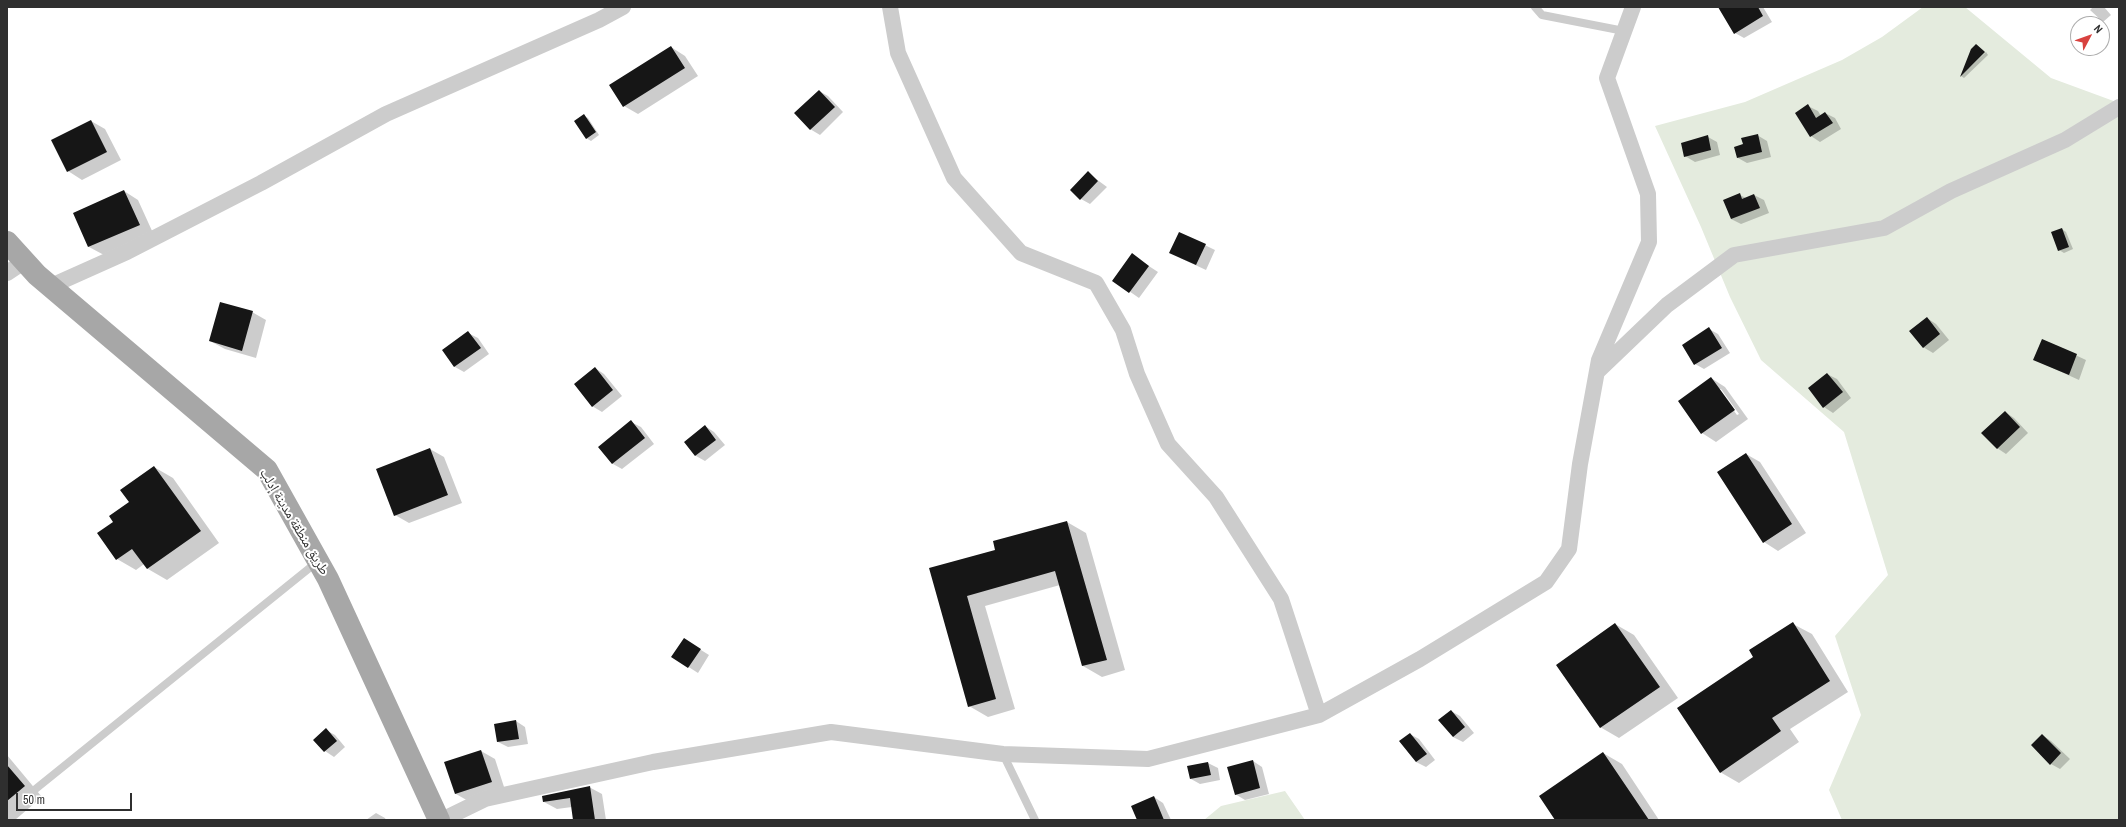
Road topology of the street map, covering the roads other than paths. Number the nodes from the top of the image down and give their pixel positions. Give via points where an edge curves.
1 (623, 7) edge
2 (890, 7) edge
3 (1535, 7) edge
4 (1633, 7) edge
5 (1624, 31) junction
6 (2119, 107) edge
7 (7, 242) edge
8 (16, 267) edge
9 (51, 286) junction
10 (1596, 372) junction
11 (318, 561) junction
12 (1319, 715) junction
13 (1003, 754) junction
14 (7, 812) edge
15 (439, 820) edge
16 (442, 820) edge
17 (1035, 820) edge

1 - 9 street via 386,114 127,252
2 - 12 street via 898,53 954,178 1021,253 1096,283 1123,330 1136,374 1168,444 1216,497 1281,600
3 - 5 lane via 1542,15
4 - 5 street
5 - 10 street via 1607,78 1648,194 1649,242 1598,360
6 - 10 street via 2065,140 1951,191 1884,228 1734,255 1668,305
7 - 8 main road, طريق منطقة مدينة إدلب
8 - 9 main road, طريق منطقة مدينة إدلب
9 - 11 main road, طريق منطقة مدينة إدلب via 267,470
10 - 12 street via 1568,549 1546,582 1420,659
11 - 14 lane
11 - 15 main road, طريق منطقة مدينة إدلب
12 - 13 street via 1148,759
13 - 16 street via 832,732 653,762 485,799
13 - 17 lane

